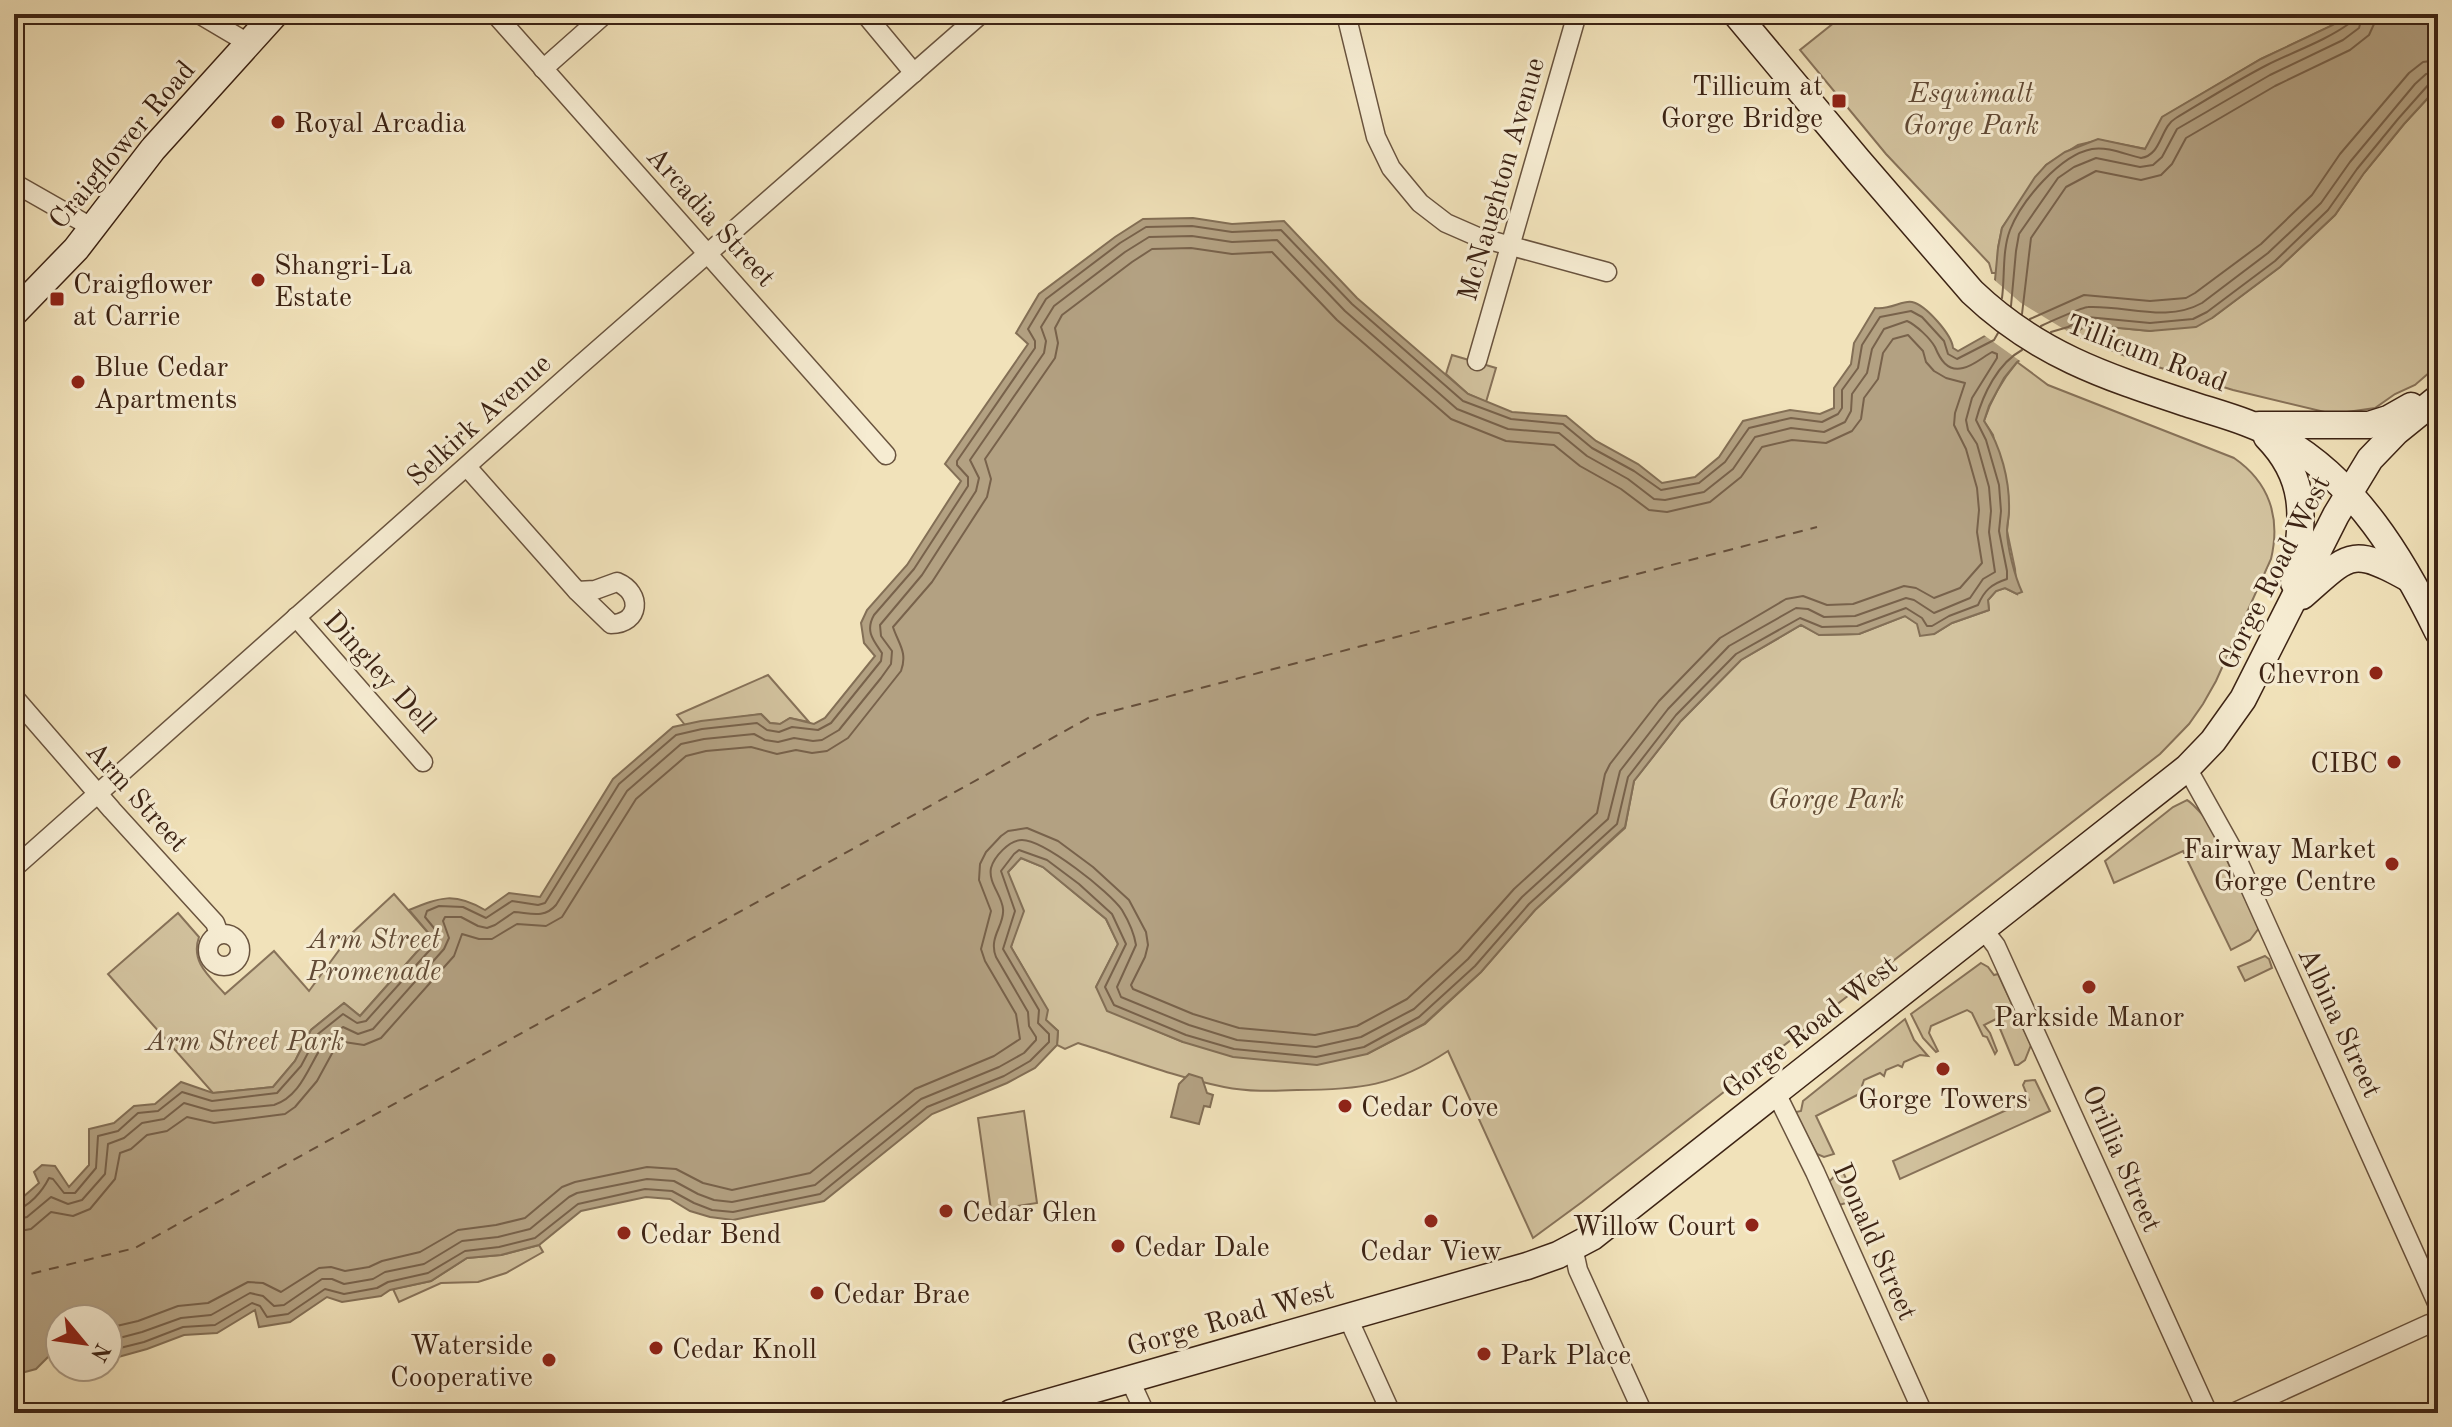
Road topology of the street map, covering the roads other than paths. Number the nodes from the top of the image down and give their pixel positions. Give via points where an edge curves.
1 (199, 14) edge
2 (275, 14) edge
3 (495, 14) edge
4 (605, 14) edge
5 (865, 14) edge
6 (981, 14) edge
7 (1346, 14) edge
8 (1577, 14) edge
9 (1736, 14) edge
10 (248, 43) junction
11 (543, 69) junction
12 (914, 73) junction
13 (14, 183) edge
14 (93, 228) junction
15 (1510, 245) junction
16 (709, 254) junction
17 (1607, 272) dead end
18 (14, 313) edge
19 (1477, 361) dead end
20 (2438, 391) edge
21 (2438, 398) edge
22 (2255, 425) junction
23 (886, 455) dead end
24 (467, 467) junction
25 (2349, 493) junction
26 (2408, 578) junction
27 (577, 591) dead end
28 (2290, 607) junction
29 (296, 617) junction
30 (2438, 630) edge
31 (14, 697) edge
32 (423, 762) dead end
33 (2187, 768) junction
34 (97, 794) junction
35 (14, 868) edge
36 (1983, 929) junction
37 (219, 934) dead end
38 (1776, 1093) junction
39 (1573, 1247) junction
40 (2438, 1303) edge
41 (1348, 1318) junction
42 (2434, 1328) edge
43 (1129, 1378) junction
44 (1011, 1413) edge
45 (1145, 1413) edge
46 (1391, 1413) edge
47 (1643, 1413) edge
48 (1923, 1413) edge
49 (2208, 1413) edge
50 (2233, 1413) edge

1 - 10 street
2 - 10 main road, Craigflower Road
3 - 11 street, Arcadia Street
4 - 11 street
5 - 12 street
6 - 12 street, Selkirk Avenue
7 - 15 street via 1376,137 1391,168 1420,203 1446,223
8 - 15 street, McNaughton Avenue
9 - 22 main road, Tillicum Road via 1972,292 2013,326 2061,356 2124,383
10 - 14 main road, Craigflower Road via 153,149
11 - 16 street, Arcadia Street
12 - 16 street, Selkirk Avenue
13 - 14 street
14 - 18 main road, Craigflower Road
15 - 17 street
15 - 19 street, McNaughton Avenue
16 - 23 street, Arcadia Street
16 - 24 street, Selkirk Avenue
20 - 22 main road via 2369,425
21 - 25 main road, Gorge Road West via 2370,459
22 - 25 main road, Tillicum Road via 2309,456
22 - 28 main road via 2280,451 2299,492 2302,519
24 - 27 street
24 - 29 street, Selkirk Avenue
25 - 26 main road, Tillicum Road
25 - 28 main road, Gorge Road West
26 - 28 main road via 2380,562 2350,558
26 - 30 main road, Tillicum Road
28 - 33 main road, Gorge Road West via 2230,719
29 - 32 street, Dingley Dell
29 - 34 street, Selkirk Avenue
31 - 34 street, Arm Street
33 - 36 main road, Gorge Road West
33 - 40 street, Albina Street via 2234,852
34 - 35 street, Selkirk Avenue
34 - 37 street, Arm Street via 215,923
36 - 38 main road, Gorge Road West
36 - 49 street, Orillia Street via 1996,946
38 - 39 main road, Gorge Road West
38 - 48 street, Donald Street
39 - 41 main road, Gorge Road West via 1527,1266
39 - 47 street via 1578,1270
40 - 42 street via 2429,1312
41 - 43 main road, Gorge Road West
41 - 46 street
42 - 50 street
43 - 44 main road, Gorge Road West
43 - 45 street

